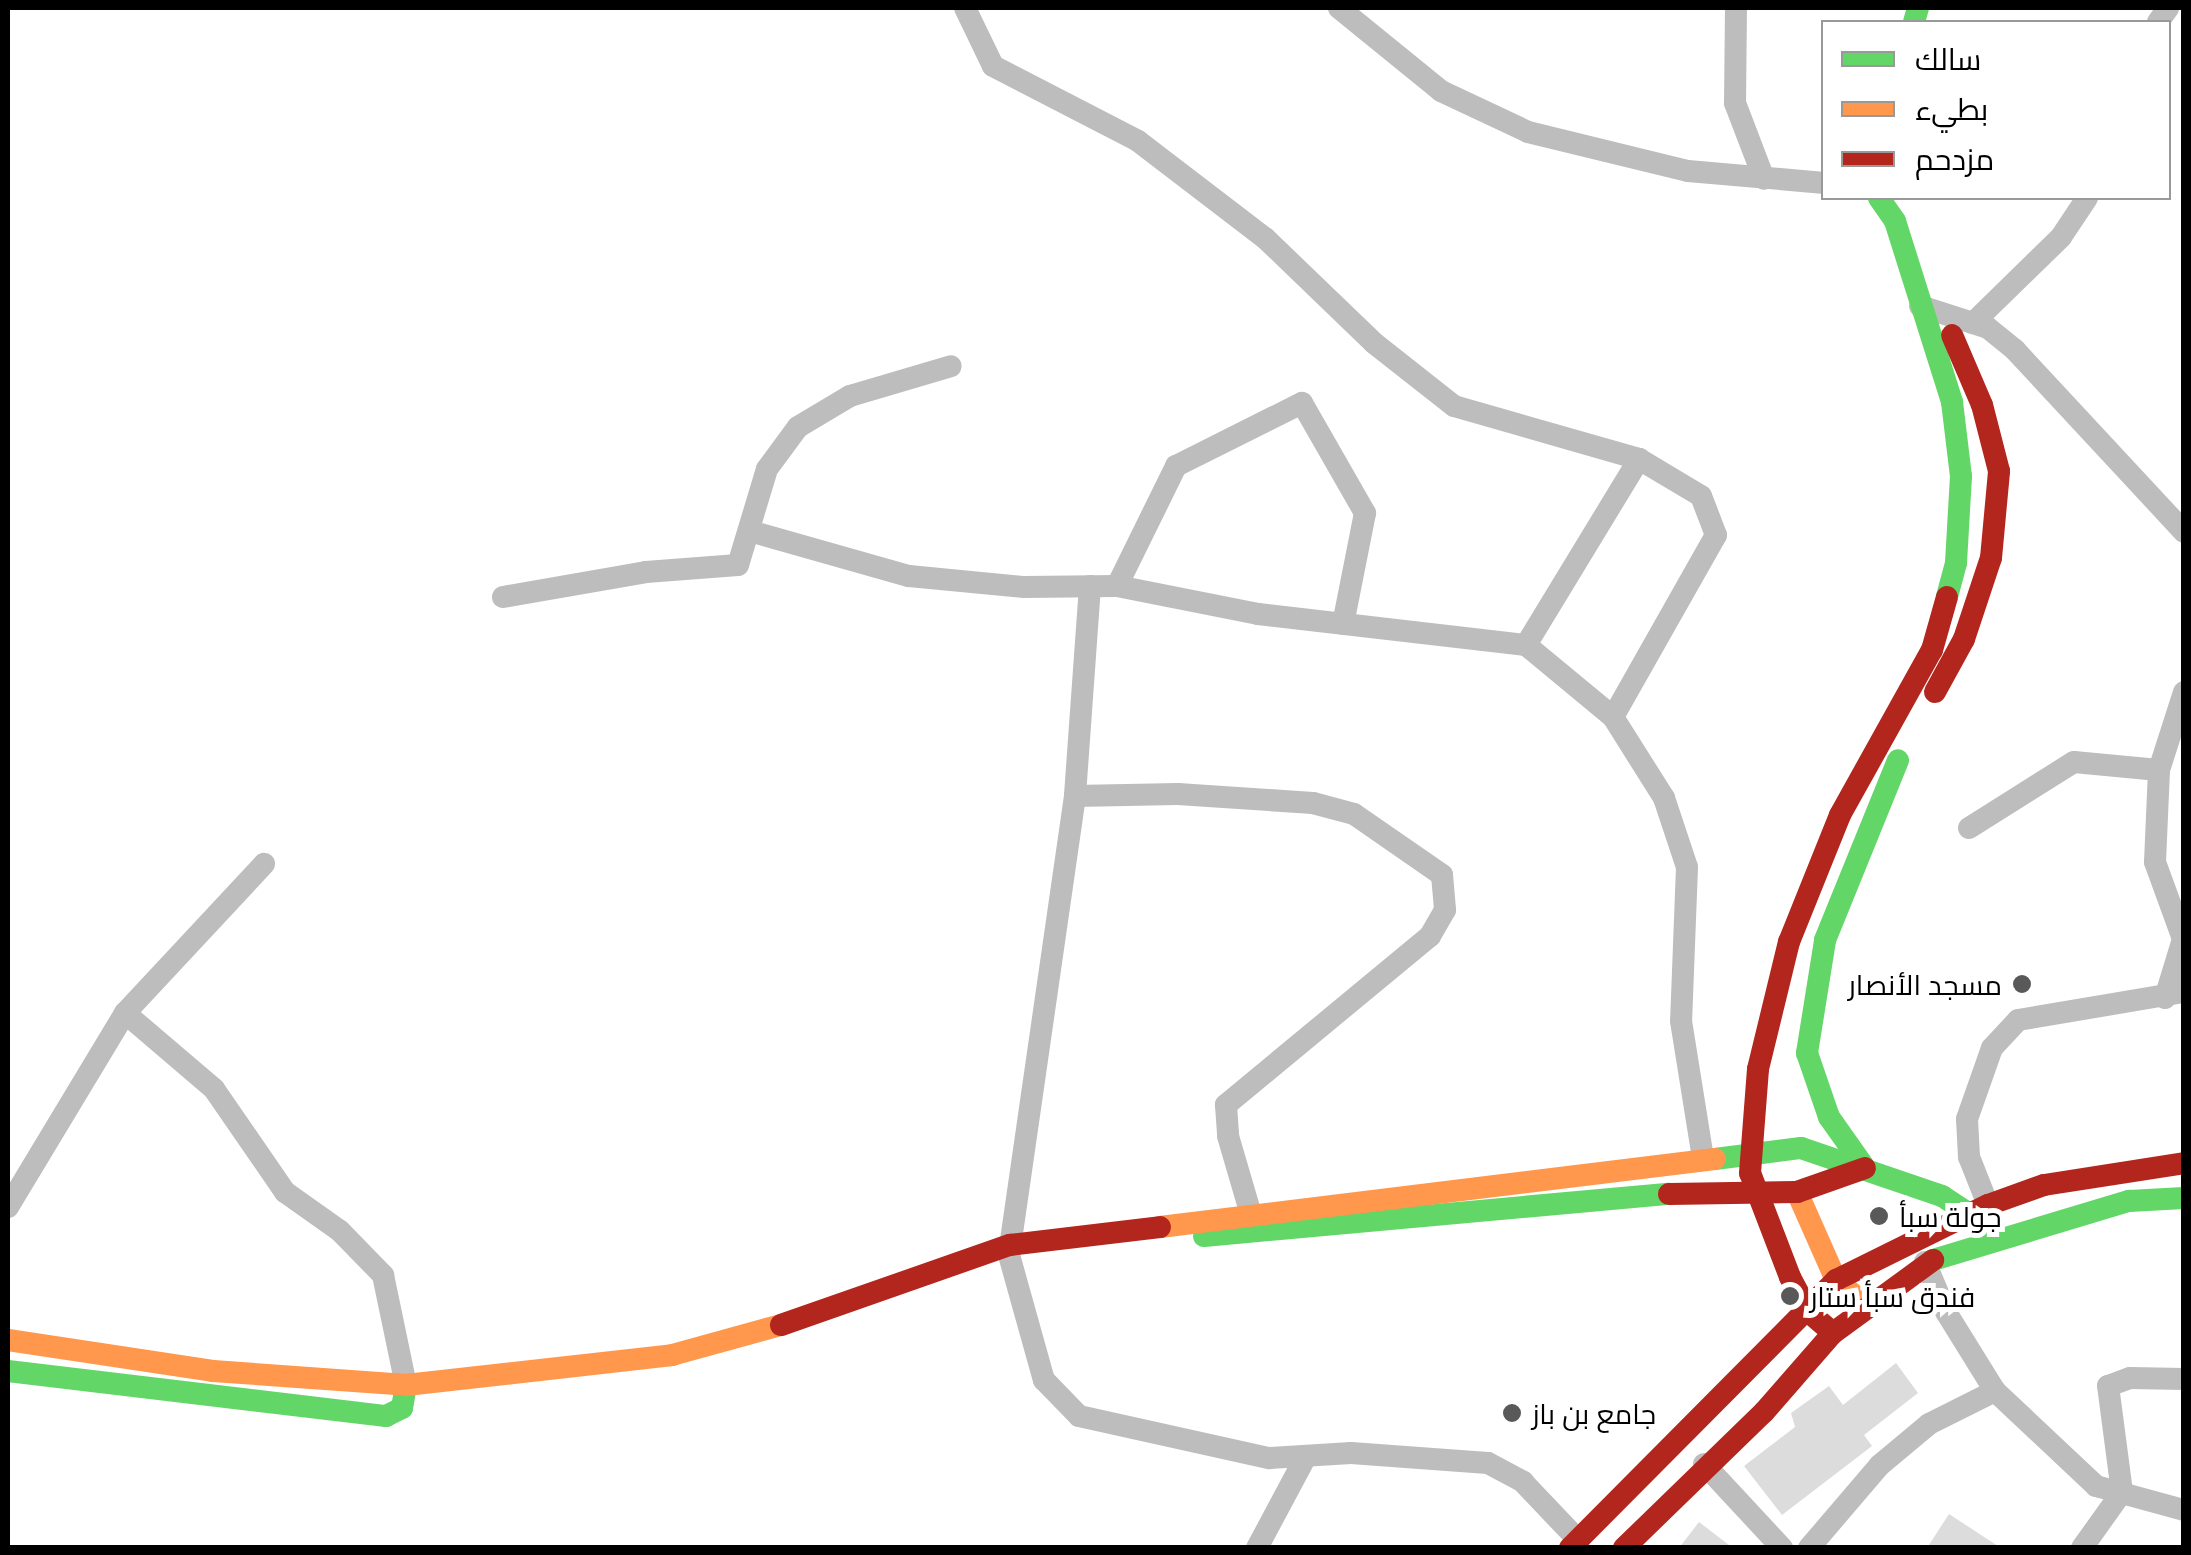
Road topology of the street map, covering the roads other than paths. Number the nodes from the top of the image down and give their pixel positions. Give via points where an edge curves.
1 (965, 8) edge
2 (1339, 8) edge
3 (1736, 8) edge
4 (1764, 179) junction
5 (1821, 183) edge
6 (1880, 200) edge
7 (2086, 200) edge
8 (1921, 308) junction
9 (1973, 322) junction
10 (950, 366) dead end
11 (1639, 459) junction
12 (753, 532) junction
13 (2184, 532) edge
14 (1090, 586) junction
15 (1117, 586) junction
16 (503, 597) dead end
17 (1343, 624) junction
18 (1526, 645) junction
19 (2184, 692) edge
20 (1613, 717) junction
21 (2159, 770) junction
22 (1075, 796) junction
23 (1970, 828) dead end
24 (264, 864) dead end
25 (2174, 995) edge
26 (125, 1013) junction
27 (1748, 1154) junction
28 (1703, 1158) junction
29 (2184, 1163) edge
30 (1865, 1168) junction
31 (1757, 1190) junction
32 (1797, 1192) junction
33 (2184, 1198) edge
34 (8, 1208) edge
35 (1250, 1210) junction
36 (1980, 1210) junction
37 (2008, 1240) junction
38 (1009, 1250) junction
39 (1925, 1262) junction
40 (1836, 1280) junction
41 (1866, 1305) junction
42 (1808, 1311) junction
43 (1833, 1333) junction
44 (8, 1340) edge
45 (8, 1371) edge
46 (2184, 1379) edge
47 (406, 1385) junction
48 (1995, 1391) junction
49 (1305, 1458) junction
50 (1704, 1464) junction
51 (2122, 1492) junction
52 (2184, 1510) edge
53 (1574, 1544) edge
54 (1257, 1548) edge
55 (1624, 1548) edge
56 (1782, 1548) edge
57 (1808, 1548) edge
58 (2082, 1548) edge

1 - 11 street via 993,66 1138,141 1265,238 1374,343 1454,406
2 - 4 street via 1440,91 1528,132 1688,171
3 - 4 street via 1735,103
4 - 5 street
6 - 8 main road via 1896,221
7 - 9 street via 2060,236
8 - 9 street
8 - 27 main road via 1952,402 1961,476 1956,563 1932,650 1840,816 1788,942 1758,1069
8 - 30 main road via 1952,335 1982,405 1999,471 1991,558 1964,639 1876,802 1825,940 1808,1053 1829,1117
9 - 13 street via 2036,369
10 - 12 street via 850,396 798,427 767,469
11 - 18 street
11 - 20 street via 1701,496 1716,535
12 - 14 street via 908,576 1024,588
12 - 16 street via 738,565 646,572
14 - 15 street
14 - 22 street
15 - 17 street
15 - 17 street via 1176,466 1302,403 1366,513
17 - 18 street
18 - 20 street
19 - 21 street
20 - 28 street via 1664,798 1687,867 1681,1021
21 - 23 street via 2074,762
21 - 25 street via 2155,862 2183,939
22 - 35 street via 1178,794 1313,803 1354,814 1442,874 1445,910 1430,936 1226,1105
22 - 38 street
24 - 26 street
25 - 36 street via 2018,1020 1992,1048 1967,1120
26 - 34 street
26 - 47 street via 214,1089 285,1192 340,1231 384,1275
27 - 28 main road
27 - 30 main road via 1801,1148
27 - 31 main road
28 - 35 main road
29 - 36 main road via 2044,1186
30 - 32 main road
30 - 36 main road
31 - 32 main road
31 - 38 main road
31 - 42 main road
32 - 40 main road
33 - 37 main road via 2129,1201
35 - 38 main road
36 - 37 main road
36 - 40 main road
37 - 39 main road
38 - 47 main road via 809,1317 672,1354
38 - 49 street via 1044,1380 1079,1416 1268,1458
39 - 41 main road
39 - 48 street via 1946,1312
40 - 41 main road
40 - 42 main road
41 - 43 main road
42 - 43 main road
42 - 53 main road
43 - 50 main road via 1764,1412
44 - 47 main road via 213,1371
45 - 47 main road via 386,1416 402,1408
46 - 51 street via 2130,1378 2112,1381 2104,1392
48 - 51 street via 2096,1486
48 - 57 street via 1916,1434
49 - 53 street via 1351,1453 1488,1463 1523,1482
49 - 54 street
50 - 55 main road
50 - 56 street
51 - 52 street
51 - 58 street

